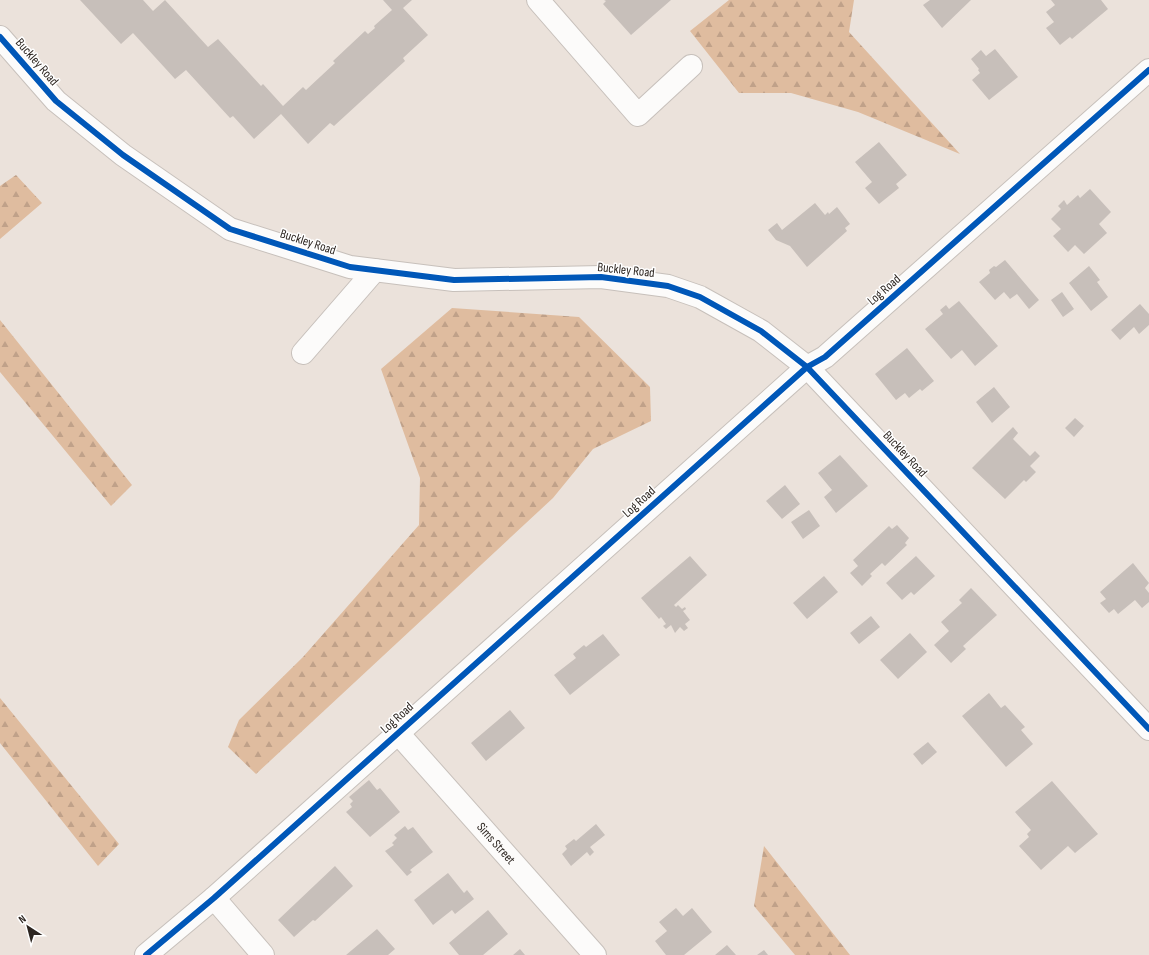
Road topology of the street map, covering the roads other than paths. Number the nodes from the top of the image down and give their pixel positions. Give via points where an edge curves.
1 (538, 0) edge
2 (0, 37) edge
3 (691, 66) dead end
4 (1149, 70) edge
5 (376, 270) junction
6 (303, 353) dead end
7 (807, 366) junction
8 (1149, 729) edge
9 (397, 732) junction
10 (214, 898) junction
11 (146, 955) edge
12 (263, 955) edge
13 (595, 955) edge

1 - 3 street via 638,115
2 - 5 street, Buckley Road via 56,101 123,155 230,228 350,267
4 - 7 street, Log Road via 825,357
5 - 6 street
5 - 7 street, Buckley Road via 454,280 601,277 668,286 700,297 761,330
7 - 8 street, Buckley Road
7 - 9 street, Log Road
9 - 10 street, Log Road
9 - 13 street, Sims Street
10 - 11 street, Log Road
10 - 12 street

